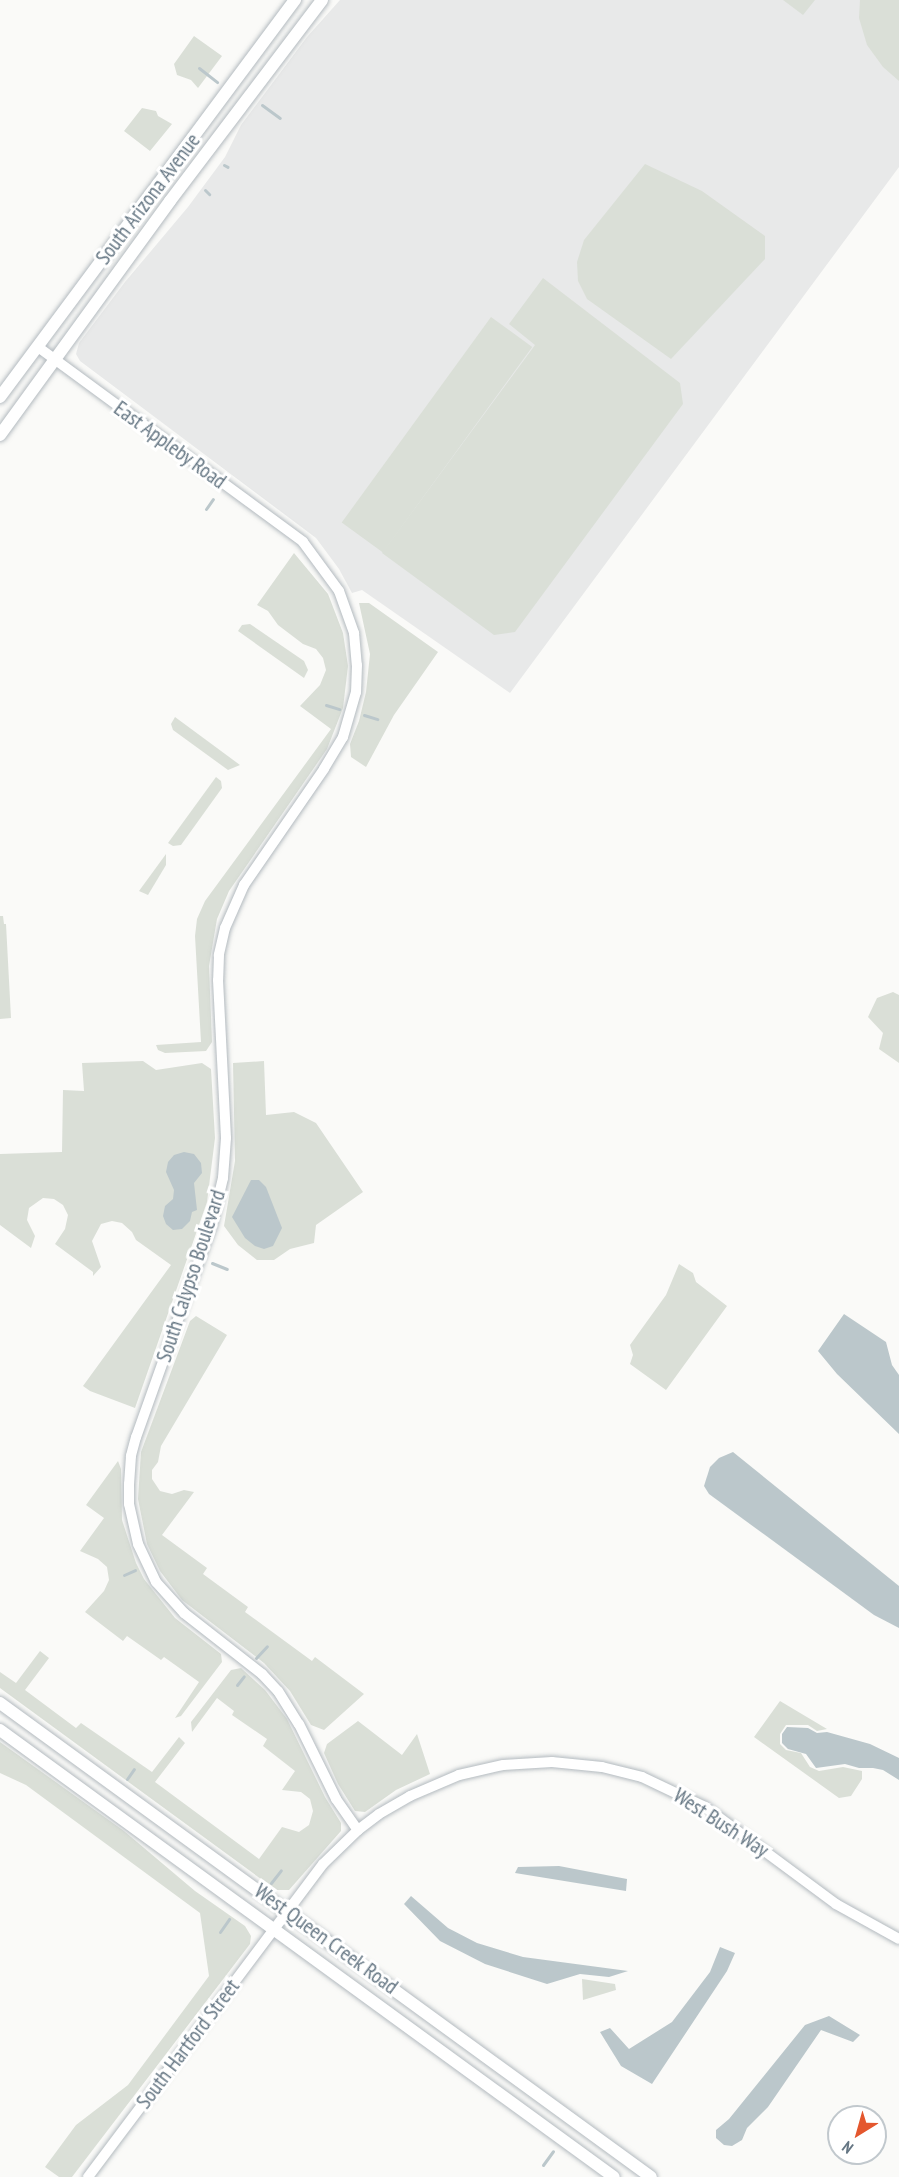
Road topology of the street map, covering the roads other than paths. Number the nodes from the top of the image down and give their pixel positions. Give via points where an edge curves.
1 (295, 0) edge
2 (322, 0) edge
3 (38, 346) junction
4 (55, 360) junction
5 (0, 398) edge
6 (0, 435) edge
7 (303, 543) joint
8 (0, 1702) edge
9 (0, 1730) edge
10 (358, 1830) junction
11 (287, 1910) junction
12 (274, 1929) junction
13 (899, 1939) edge
14 (88, 2177) edge
15 (614, 2177) edge
16 (651, 2177) edge

1 - 3 main road, South Arizona Avenue
2 - 4 main road, South Arizona Avenue
3 - 4 street, East Appleby Road
3 - 5 main road, South Arizona Avenue
4 - 6 main road
4 - 7 street, East Appleby Road
7 - 10 street, South Calypso Boulevard via 339,591 351,621 357,665 353,706 334,754 244,885 225,928 219,955 226,1138 223,1178 212,1224 131,1456 129,1504 138,1544 156,1582 184,1613 278,1691 336,1799
8 - 11 main road, West Queen Creek Road
9 - 12 main road, West Queen Creek Road
10 - 11 street, West Bush Way via 323,1864
10 - 13 street, West Bush Way via 410,1796 459,1775 536,1763 602,1767 642,1777 695,1801 836,1904
11 - 12 street, South Hartford Street
11 - 16 main road, West Queen Creek Road
12 - 14 street, South Hartford Street
12 - 15 main road, West Queen Creek Road

